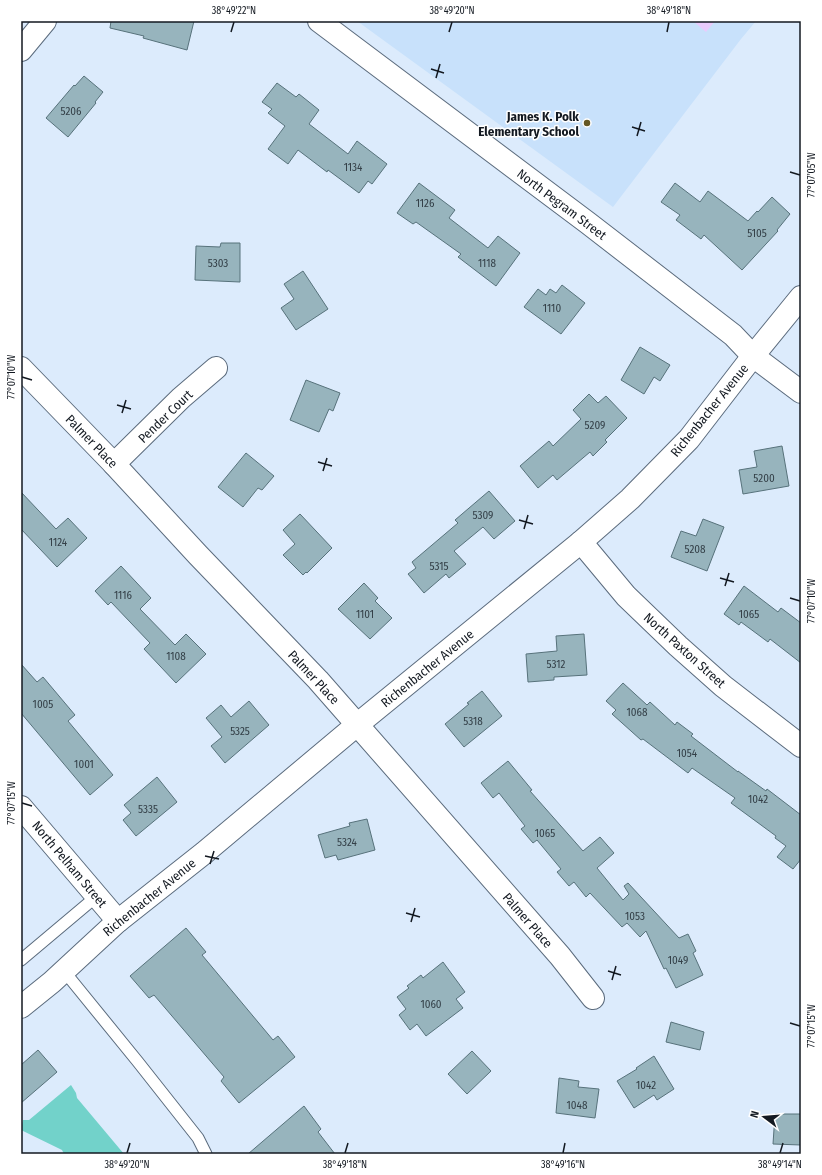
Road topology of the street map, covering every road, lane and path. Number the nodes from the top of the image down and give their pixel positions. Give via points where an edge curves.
1 (45, 21) edge
2 (319, 21) edge
3 (21, 50) edge
4 (801, 297) edge
5 (753, 356) junction
6 (21, 368) edge
7 (216, 368) dead end
8 (801, 392) edge
9 (114, 464) junction
10 (581, 542) junction
11 (358, 724) junction
12 (801, 746) edge
13 (21, 807) edge
14 (97, 896) junction
15 (118, 922) junction
16 (21, 960) edge
17 (64, 971) junction
18 (593, 998) dead end
19 (21, 1007) edge
20 (206, 1154) edge

1 - 3 street
2 - 5 street, North Pegram Street via 733,335
4 - 5 street, Richenbacher Avenue
5 - 8 street, North Pegram Street
5 - 10 street, Richenbacher Avenue via 689,439 630,499
6 - 9 street, Palmer Place
7 - 9 street, Pender Court via 181,398
9 - 11 street, Palmer Place
10 - 11 street, Richenbacher Avenue
10 - 12 street, North Paxton Street via 626,596 678,646 723,686
11 - 15 street, Richenbacher Avenue
11 - 18 street, Palmer Place via 560,956
13 - 14 street, North Pelham Street
14 - 15 street, North Pelham Street
14 - 16 lane
15 - 17 street, Richenbacher Avenue
17 - 19 street, Richenbacher Avenue
17 - 20 lane via 198,1138

